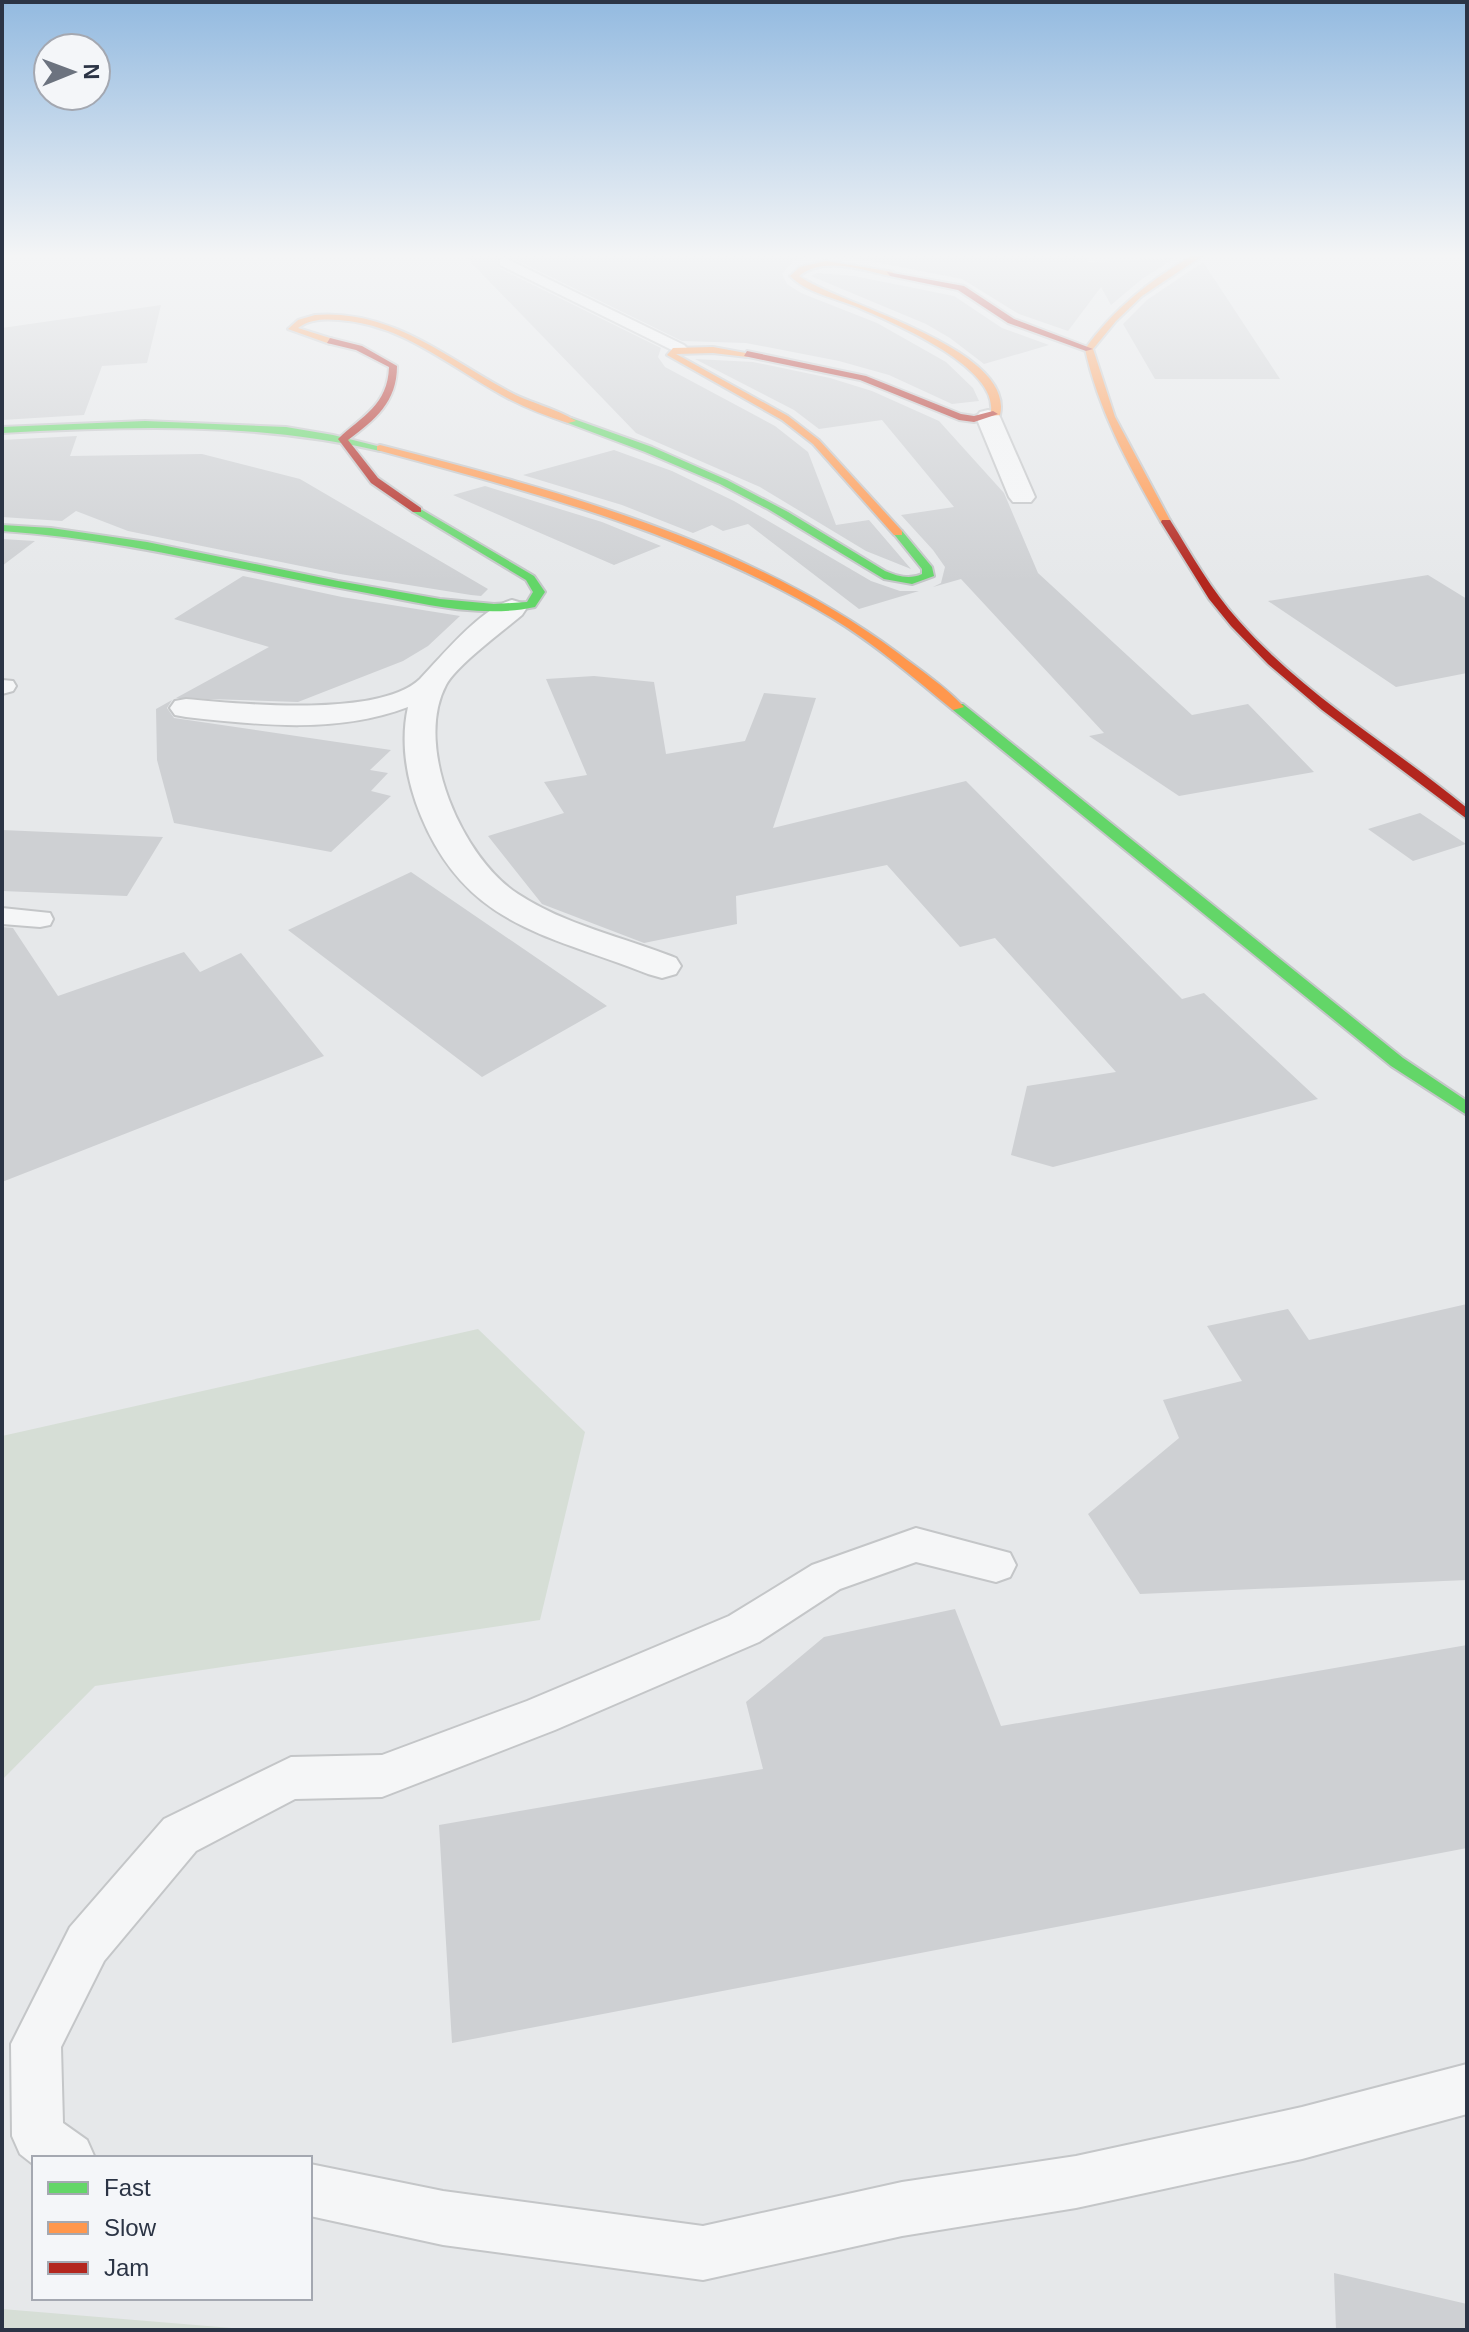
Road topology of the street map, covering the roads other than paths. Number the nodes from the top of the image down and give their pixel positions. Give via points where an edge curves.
1 (387, 363) edge
2 (455, 363) edge
3 (681, 363) edge
4 (790, 363) edge
5 (962, 363) edge
6 (1091, 363) edge
7 (988, 417) junction
8 (2, 430) edge
9 (343, 439) junction
10 (1022, 497) dead end
11 (2, 528) edge
12 (512, 609) junction
13 (431, 686) junction
14 (186, 708) dead end
15 (1467, 815) edge
16 (2, 916) edge
17 (40, 919) dead end
18 (662, 966) dead end
19 (1467, 1109) edge
20 (996, 1565) dead end
21 (1467, 2089) edge
22 (66, 2156) edge
23 (312, 2190) edge

1 - 9 street via 393,366 393,394
2 - 3 street via 527,405 697,469 888,577 903,583 926,580 928,569 921,558 816,442 785,418
4 - 7 street via 878,382 959,417
5 - 7 street via 991,385 999,399 997,413
6 - 15 street via 1107,415 1213,597 1291,677
7 - 10 street
8 - 9 street via 197,424 290,429
9 - 12 street via 381,489 537,586 531,605
9 - 19 street via 516,483 626,518 725,558 833,612 888,650 1397,1062
11 - 12 street via 74,531 323,583
12 - 13 street
13 - 14 street via 355,712 254,715
13 - 18 street via 418,736 423,766 451,844 476,878 503,901 551,925
16 - 17 lane
20 - 22 lane via 916,1545 826,1577 744,1629 540,1716 382,1776 291,1778 180,1835 87,1944 36,2044 38,2136
21 - 23 lane via 1302,2133 1091,2179 902,2209 703,2253 443,2218

